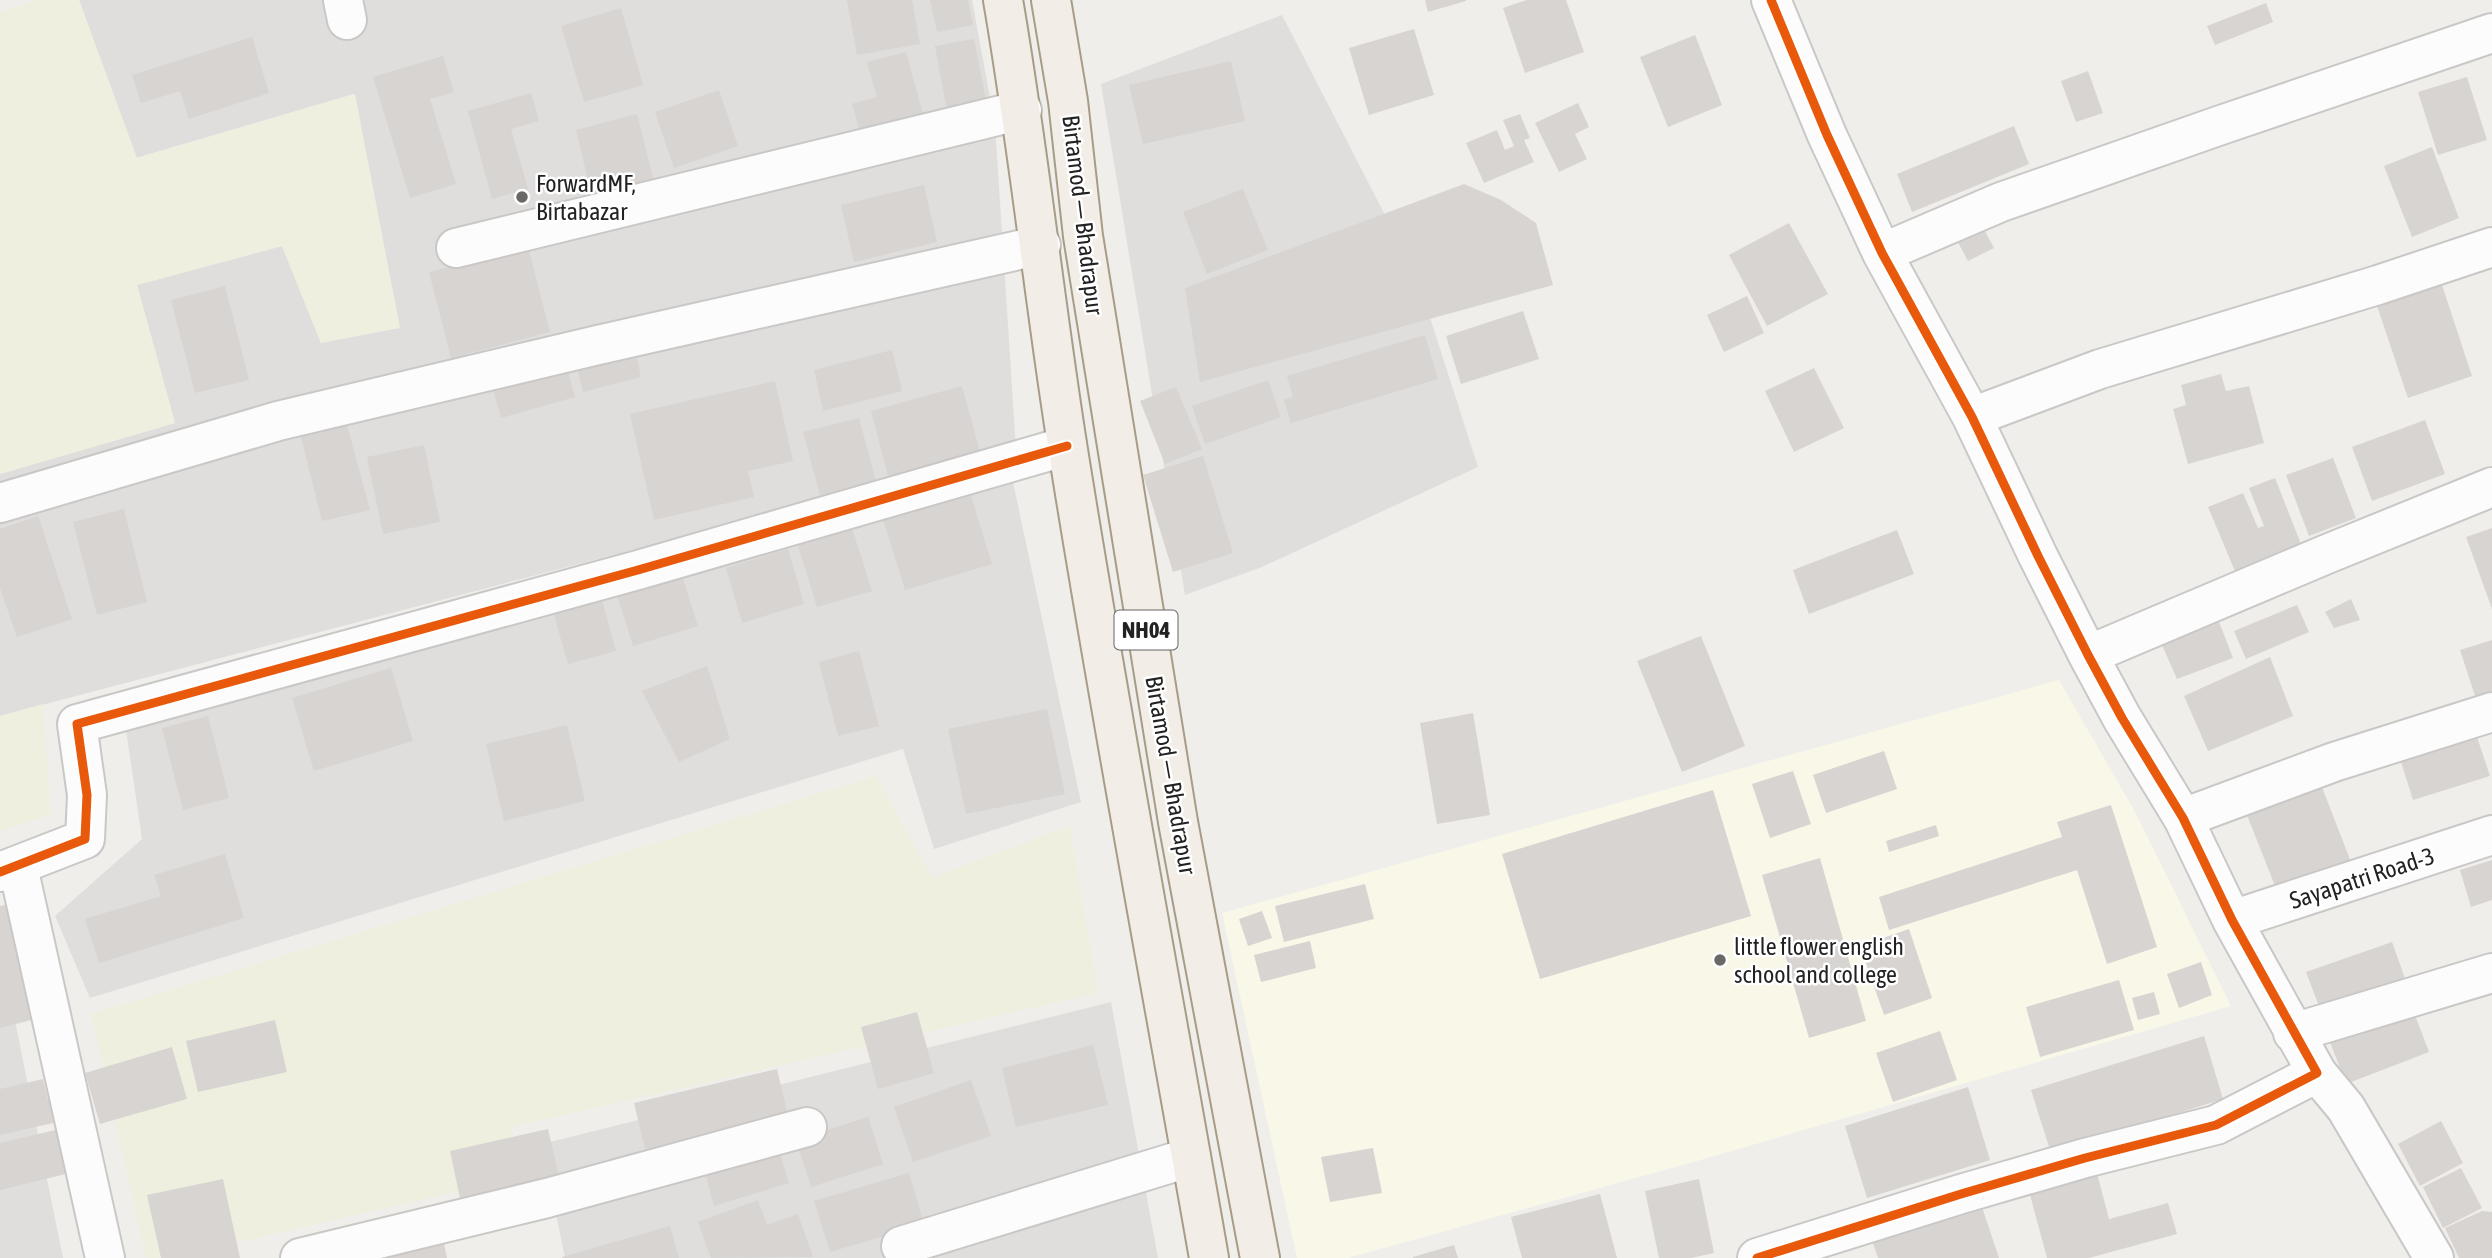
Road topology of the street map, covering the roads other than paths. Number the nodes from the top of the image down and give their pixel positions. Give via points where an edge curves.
1 (1003, 0) edge
2 (1051, 0) edge
3 (1771, 0) edge
4 (2492, 33) edge
5 (1022, 110) junction
6 (1041, 245) junction
7 (2492, 247) edge
8 (456, 248) dead end
9 (1882, 253) junction
10 (1972, 417) junction
11 (1067, 446) junction
12 (2492, 487) edge
13 (0, 503) edge
14 (2088, 655) junction
15 (2492, 712) edge
16 (2183, 818) junction
17 (2492, 835) edge
18 (9, 869) edge
19 (2232, 920) junction
20 (2492, 973) edge
21 (1219, 1033) junction
22 (2293, 1033) junction
23 (1170, 1036) junction
24 (2317, 1073) junction
25 (807, 1127) dead end
26 (1191, 1157) junction
27 (901, 1246) dead end
28 (105, 1258) edge
29 (300, 1258) edge
30 (1209, 1258) edge
31 (1260, 1258) edge
32 (1757, 1258) edge
33 (2434, 1258) edge

1 - 5 main road, Birtamod — Bhadrapur / NH04
2 - 21 main road, Birtamod — Bhadrapur / NH04 via 1117,454 1178,822
3 - 9 street
4 - 9 street via 2001,202
5 - 6 main road, Birtamod — Bhadrapur / NH04
5 - 8 street
6 - 11 main road, Birtamod — Bhadrapur / NH04
6 - 13 street via 278,421
7 - 10 street via 2100,369
9 - 10 street
10 - 14 street
11 - 18 street via 77,724 87,795 85,839
11 - 23 main road, Birtamod — Bhadrapur / NH04
12 - 14 street
14 - 16 street
15 - 16 street via 2334,762
16 - 19 street
17 - 19 street, Sayapatri Road-3
18 - 28 street
19 - 22 street
20 - 22 street
21 - 23 main road
21 - 31 main road, Birtamod — Bhadrapur / NH04
22 - 24 street
23 - 26 main road, Birtamod — Bhadrapur / NH04
24 - 32 street via 2216,1125 2011,1179
24 - 33 street via 2346,1108
25 - 29 street via 547,1198
26 - 27 street
26 - 30 main road, Birtamod — Bhadrapur / NH04

